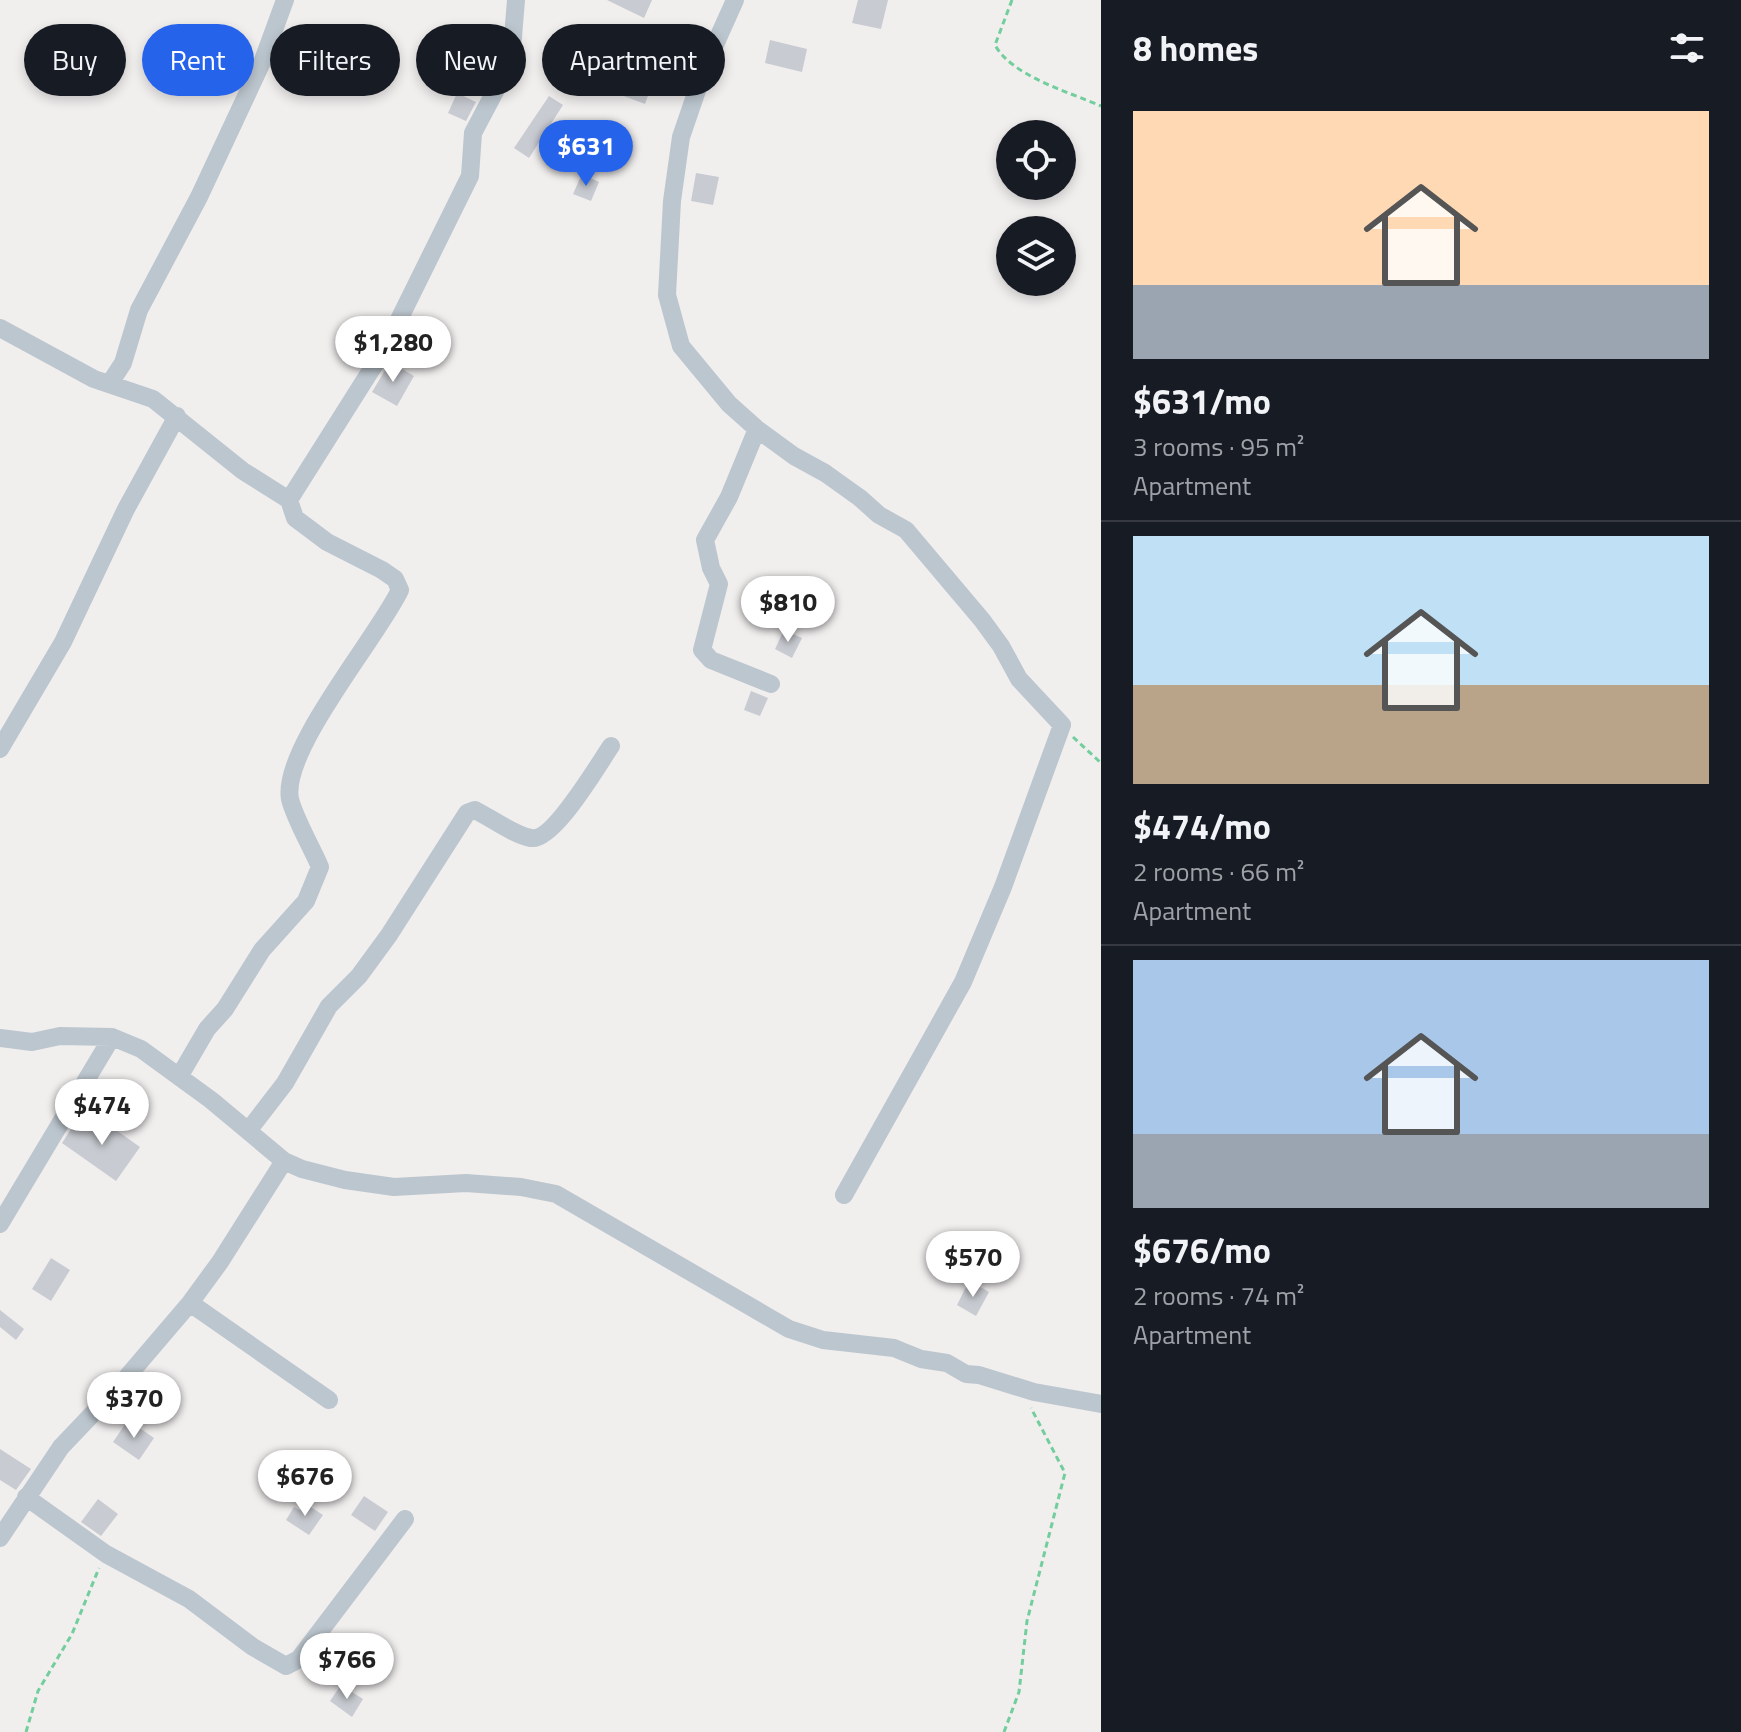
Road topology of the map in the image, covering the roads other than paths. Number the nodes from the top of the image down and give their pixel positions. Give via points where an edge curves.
1 (285, 0) edge
2 (516, 0) edge
3 (735, 0) edge
4 (0, 328) edge
5 (110, 383) junction
6 (177, 416) junction
7 (757, 429) junction
8 (289, 500) junction
9 (771, 684) dead end
10 (611, 746) dead end
11 (0, 749) edge
12 (112, 1037) junction
13 (0, 1038) edge
14 (179, 1077) junction
15 (248, 1131) junction
16 (284, 1161) junction
17 (844, 1195) dead end
18 (0, 1224) edge
19 (190, 1303) junction
20 (329, 1400) dead end
21 (1101, 1404) edge
22 (26, 1497) junction
23 (405, 1519) dead end
24 (0, 1538) edge

1 - 5 street via 263,60 139,310 123,363
2 - 8 street via 511,61 473,133 470,176 385,348
3 - 7 street via 681,137 667,295 681,346
4 - 5 street
5 - 6 street via 153,399
6 - 8 street via 243,471
6 - 11 street via 63,642
7 - 9 street via 705,540 719,584 702,650 711,660
7 - 17 street via 906,530 982,620 1019,679 1062,725 963,982
8 - 14 street via 295,518 327,542 382,570 400,590 320,713 294,770 290,798 320,867 306,901 262,950
10 - 15 street via 540,838 529,838 475,810 467,813 389,935 329,1006 285,1083
12 - 13 street via 60,1036 32,1042
12 - 14 street via 141,1049
12 - 18 street
14 - 15 street
15 - 16 street
16 - 19 street
16 - 21 street via 345,1180 394,1187 466,1183 556,1194 789,1329 823,1340 894,1348 966,1374
19 - 20 street
19 - 22 street via 61,1447
22 - 23 street via 106,1554 189,1599 286,1666 299,1659
22 - 24 street

